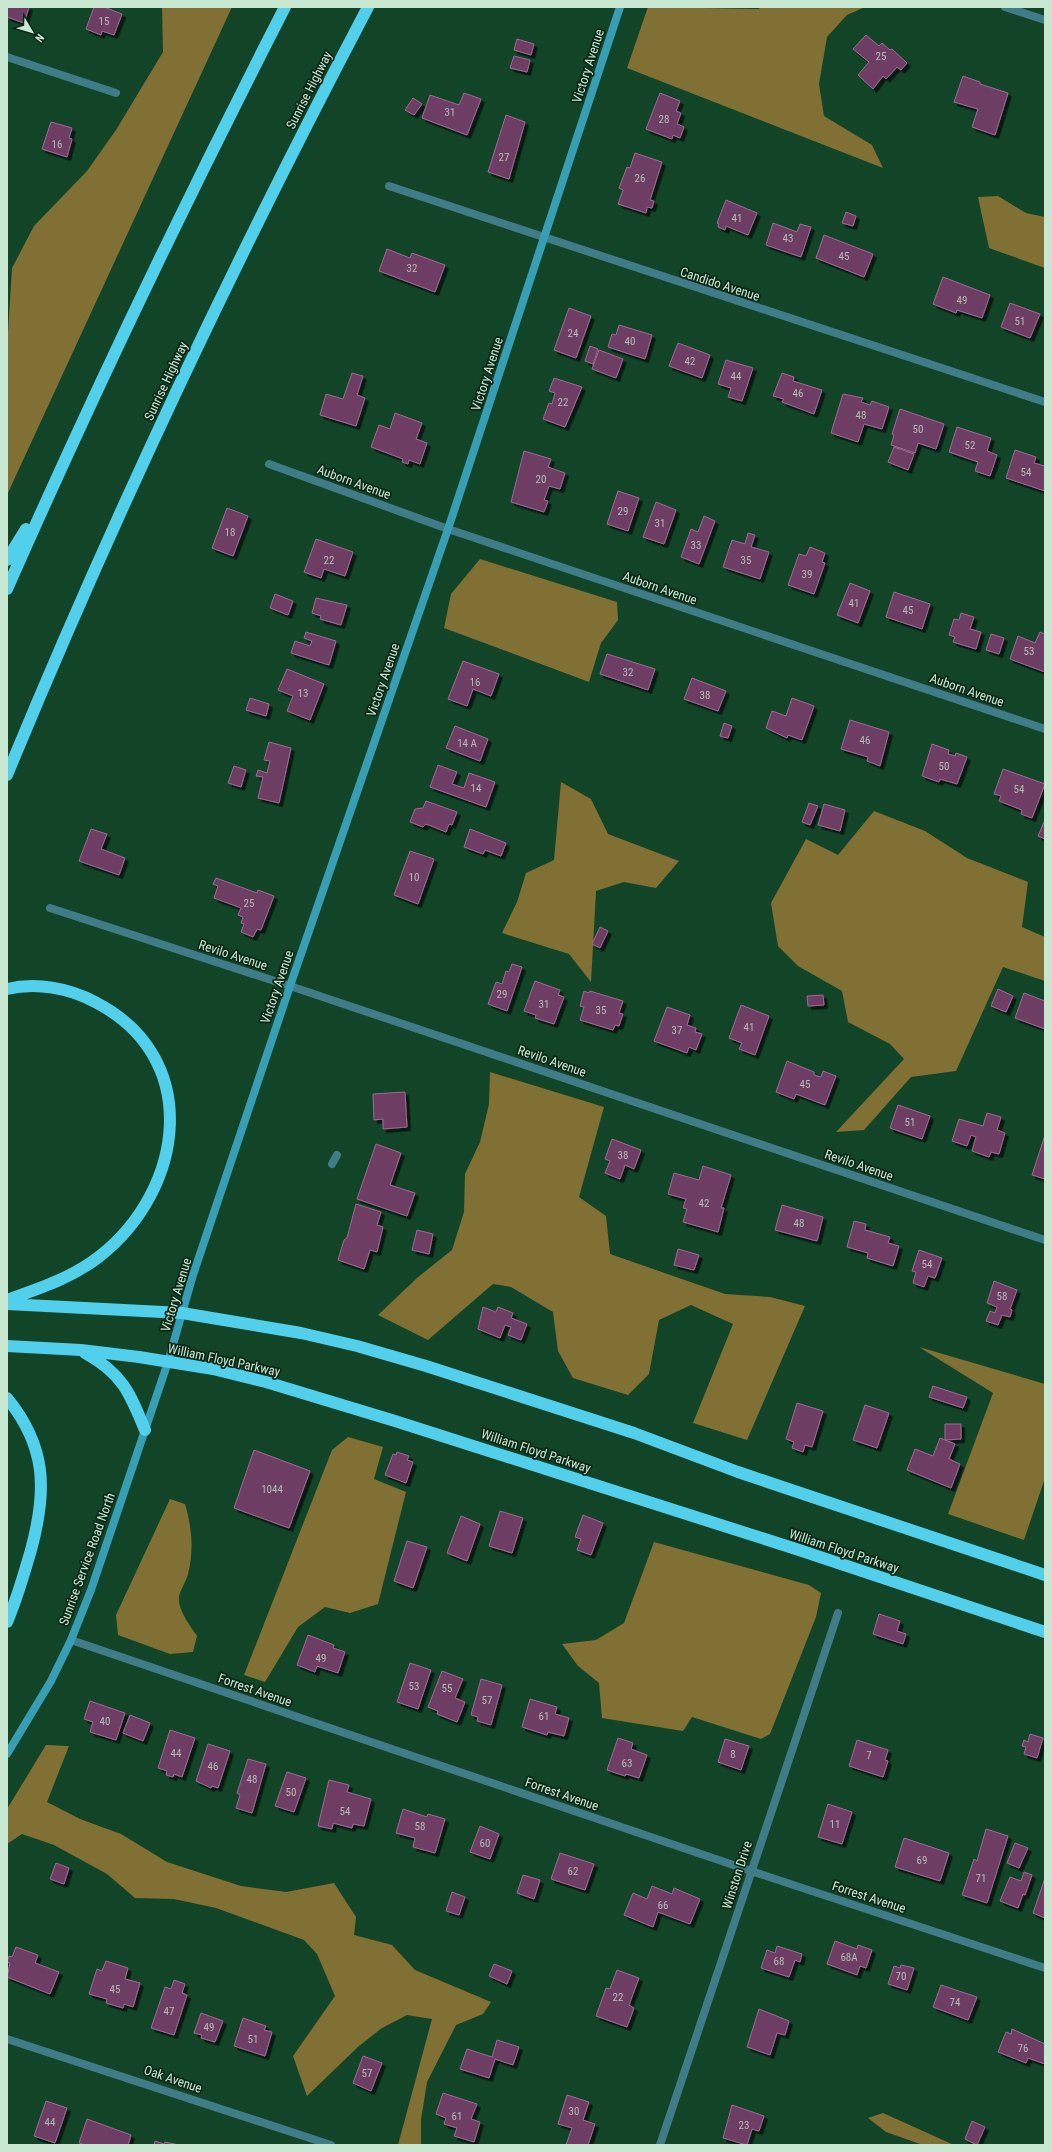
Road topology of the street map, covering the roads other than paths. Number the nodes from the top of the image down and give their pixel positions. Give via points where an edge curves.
1 (285, 7) edge
2 (368, 7) edge
3 (620, 7) edge
4 (1005, 7) edge
5 (1045, 20) edge
6 (7, 57) edge
7 (116, 93) dead end
8 (389, 186) dead end
9 (545, 239) junction
10 (1045, 402) edge
11 (269, 464) dead end
12 (50, 491) junction
13 (448, 529) junction
14 (7, 560) edge
15 (7, 589) edge
16 (1045, 729) edge
17 (7, 775) edge
18 (50, 908) dead end
19 (290, 986) junction
20 (7, 989) edge
21 (337, 1155) dead end
22 (332, 1164) dead end
23 (1045, 1240) edge
24 (7, 1300) edge
25 (7, 1304) edge
26 (182, 1313) junction
27 (7, 1346) edge
28 (81, 1350) junction
29 (168, 1362) junction
30 (7, 1398) edge
31 (146, 1430) junction
32 (1045, 1575) edge
33 (838, 1613) dead end
34 (7, 1622) edge
35 (1045, 1632) edge
36 (71, 1640) junction
37 (7, 1754) edge
38 (751, 1871) junction
39 (1045, 1968) edge
40 (7, 2039) edge
41 (331, 2145) edge
42 (660, 2145) edge

1 - 12 highway via 167,242
2 - 17 highway, Sunrise Highway via 276,185 178,387 97,565
3 - 9 street, Victory Avenue
4 - 5 street
6 - 7 street
8 - 9 street, Candido Avenue
9 - 10 street, Candido Avenue
9 - 13 street, Victory Avenue
11 - 13 street, Auborn Avenue
12 - 14 highway
12 - 15 highway
13 - 16 street, Auborn Avenue
13 - 19 street, Victory Avenue
18 - 19 street, Revilo Avenue
19 - 23 street, Revilo Avenue
19 - 26 street, Victory Avenue
20 - 24 highway via 52,987 88,998 117,1015 140,1037 157,1065 169,1100 171,1120 170,1139 161,1175 142,1211 129,1227 100,1256 78,1271
21 - 22 street
25 - 26 highway
26 - 29 street, Victory Avenue
26 - 32 highway via 301,1332 426,1366 634,1433 738,1472
27 - 28 highway, William Floyd Parkway
28 - 29 highway, William Floyd Parkway
28 - 31 highway via 121,1381 132,1397
29 - 31 street, Sunrise Service Road North
29 - 35 highway, William Floyd Parkway via 213,1369 266,1382 388,1418
30 - 34 highway via 23,1421 35,1446 42,1484 36,1531
31 - 36 street, Sunrise Service Road North via 91,1590
33 - 38 street, Winston Drive
36 - 37 street, Sunrise Service Road North via 51,1681
36 - 38 street, Forrest Avenue
38 - 39 street, Forrest Avenue
38 - 42 street, Winston Drive
40 - 41 street, Oak Avenue

